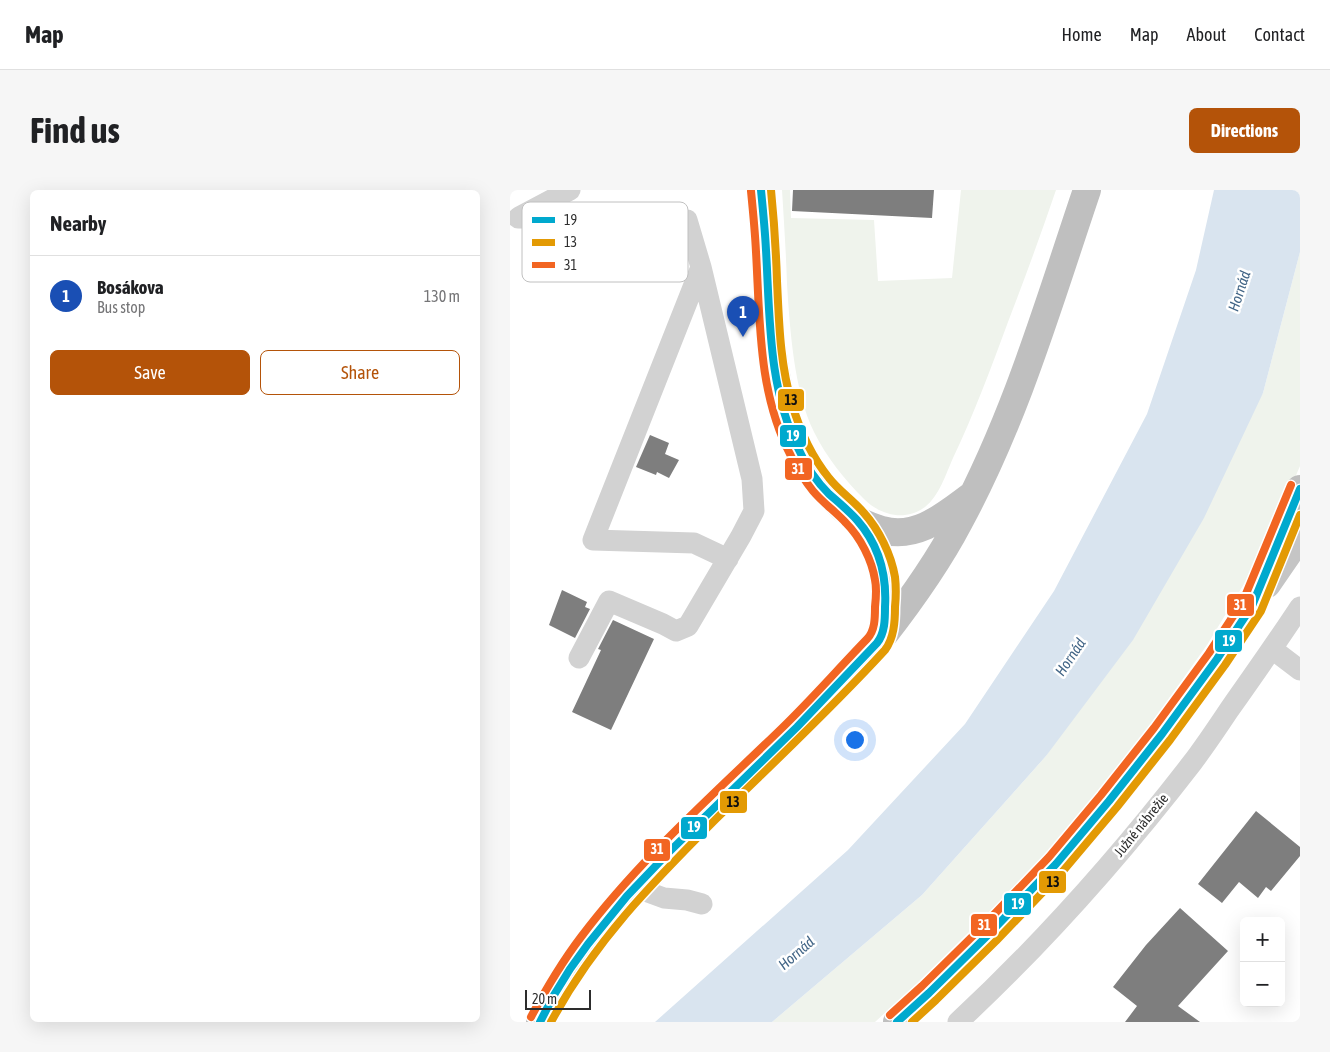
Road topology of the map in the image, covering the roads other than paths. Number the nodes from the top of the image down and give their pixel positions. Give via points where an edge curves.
1 (570, 190) edge
2 (761, 190) edge
3 (1087, 190) edge
4 (548, 202) edge
5 (688, 223) edge
6 (701, 267) junction
7 (1300, 489) edge
8 (974, 494) junction
9 (857, 520) junction
10 (1300, 536) edge
11 (728, 559) junction
12 (1252, 606) junction
13 (1300, 607) edge
14 (881, 637) junction
15 (1272, 649) junction
16 (579, 658) dead end
17 (1300, 670) edge
18 (634, 887) junction
19 (702, 904) dead end
20 (540, 1022) edge
21 (897, 1022) edge
22 (958, 1022) edge

1 - 4 street
2 - 9 highway via 771,336 782,405 796,443 810,468 839,504
3 - 8 highway via 1022,380
5 - 6 street
6 - 11 street via 752,479 754,511
6 - 11 street via 594,540 694,543
7 - 12 highway
8 - 9 highway via 941,518 911,531 883,531
8 - 14 highway via 936,561
9 - 14 highway via 872,544 885,578
10 - 12 main road
11 - 16 street via 688,626 676,631 609,601
12 - 21 highway via 1184,704 1056,864 929,994
13 - 15 street, Južné nábrežie
14 - 18 highway via 803,721
15 - 17 street
15 - 22 street, Južné nábrežie via 1193,761 1137,832 1071,907
18 - 19 street via 664,898
18 - 20 highway via 582,950

